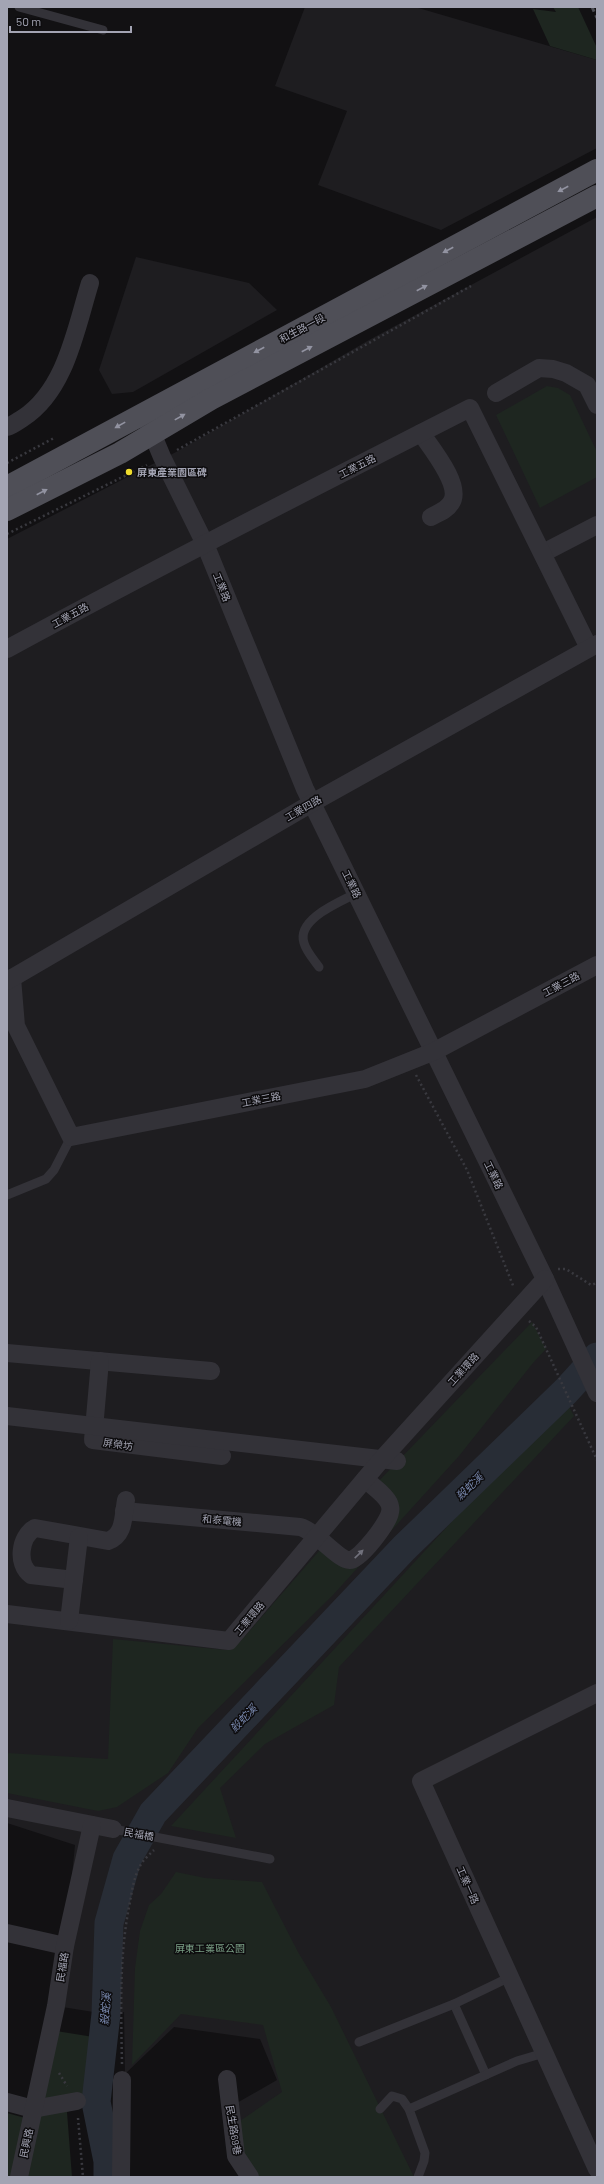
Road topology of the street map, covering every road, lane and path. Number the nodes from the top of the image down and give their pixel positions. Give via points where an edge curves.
1 (19, 7) edge
2 (103, 30) dead end
3 (597, 170) edge
4 (597, 196) edge
5 (90, 283) dead end
6 (473, 284) dead end
7 (496, 393) dead end
8 (597, 405) edge
9 (142, 412) junction
10 (7, 426) edge
11 (152, 432) junction
12 (421, 433) junction
13 (162, 458) junction
14 (7, 487) edge
15 (7, 510) edge
16 (431, 517) dead end
17 (597, 526) edge
18 (7, 534) edge
19 (205, 544) junction
20 (542, 553) junction
21 (593, 646) edge
22 (7, 650) edge
23 (312, 803) junction
24 (356, 893) junction
25 (597, 965) edge
26 (319, 967) dead end
27 (10, 979) edge
28 (11, 1028) edge
29 (434, 1051) junction
30 (415, 1059) junction
31 (71, 1136) junction
32 (7, 1195) edge
33 (545, 1279) junction
34 (597, 1283) edge
35 (514, 1313) junction
36 (7, 1353) edge
37 (100, 1361) junction
38 (211, 1371) dead end
39 (597, 1393) edge
40 (7, 1416) edge
41 (95, 1426) junction
42 (222, 1456) dead end
43 (389, 1460) junction
44 (597, 1460) edge
45 (365, 1479) junction
46 (317, 1536) junction
47 (79, 1537) junction
48 (74, 1580) junction
49 (7, 1614) edge
50 (69, 1621) junction
51 (597, 1693) edge
52 (7, 1808) edge
53 (92, 1825) junction
54 (113, 1829) joint
55 (165, 1839) junction
56 (270, 1859) dead end
57 (7, 1933) edge
58 (65, 1946) junction
59 (510, 1976) junction
60 (454, 2004) junction
61 (359, 2042) dead end
62 (544, 2053) junction
63 (486, 2075) junction
64 (122, 2080) joint
65 (227, 2080) dead end
66 (77, 2101) dead end
67 (7, 2102) edge
68 (33, 2109) junction
69 (380, 2109) dead end
70 (409, 2109) junction
71 (597, 2169) edge
72 (19, 2177) edge
73 (121, 2177) edge
74 (250, 2177) edge
75 (418, 2177) edge

1 - 2 lane
3 -> 9 main road, 和生路一段
11 -> 4 main road, 和生路一段
5 - 10 street via 64,367 32,412
6 - 13 path
7 - 8 street via 539,368 553,369 587,385
9 - 11 street, 工業路
9 -> 14 main road, 和生路一段
11 - 13 street, 工業路
15 -> 11 main road, 和生路一段 via 120,452
12 - 16 street via 452,481 455,493 447,509
12 - 19 street, 工業五路
12 - 20 street, 工業五路 via 470,408
13 - 18 path
13 - 19 street, 工業路
17 - 20 street
19 - 22 street, 工業五路 via 170,560
19 - 23 street, 工業路
20 - 21 street, 工業五路
21 - 23 street, 工業四路
23 - 24 street, 工業路
23 - 27 street, 工業四路
24 - 26 lane via 307,924 303,934 304,943
24 - 29 street, 工業路
25 - 29 street, 工業三路
27 - 28 street
28 - 31 street
29 - 30 street, 工業三路
29 - 33 street, 工業路
30 - 31 street, 工業三路 via 365,1079
30 - 35 path via 416,1075 467,1170 514,1282 515,1293 511,1307
31 - 32 lane via 54,1170 46,1179
33 - 34 path via 557,1269 566,1269 591,1285
33 - 35 street, 工業環路
33 - 39 street, 工業路
35 - 43 street, 工業環路
35 - 44 path via 532,1322 536,1327
36 - 37 street
37 - 38 street
37 - 41 street, 屏榮坊
40 - 41 street
41 - 42 street, 屏榮坊 via 93,1440
41 - 43 street
43 - 45 street, 工業環路
45 - 46 street, 工業環路
46 -> 45 street, 和泰電機 via 349,1561 357,1558 384,1526 391,1511 388,1502
46 - 47 street, 和泰電機 via 300,1527 125,1506 121,1531 116,1538 101,1541
46 - 50 street, 工業環路 via 229,1641
47 - 48 street
47 - 48 street, 和泰電機 via 35,1528 28,1532 23,1542 21,1560 31,1575
48 - 50 street
49 - 50 street, 工業環路
51 - 59 street, 工業一路 via 421,1781
52 - 53 street
53 - 54 street
53 - 58 street, 民福路
54 - 55 lane, 民福橋
55 - 56 lane, 民福橋
55 - 64 path via 140,1866 128,1911 120,1994
57 - 58 street
58 - 68 street, 民福路 via 56,2006
59 - 60 lane
59 - 62 street, 工業一路
60 - 61 lane
60 - 63 lane
62 - 63 lane via 517,2061
62 - 71 street, 工業一路
63 - 70 lane
64 - 73 street
65 - 74 street, 民生路69巷 via 236,2156
66 - 68 street
67 - 68 street
68 - 72 street, 民興路
69 - 70 lane via 392,2096 402,2099
70 - 75 lane via 425,2153

